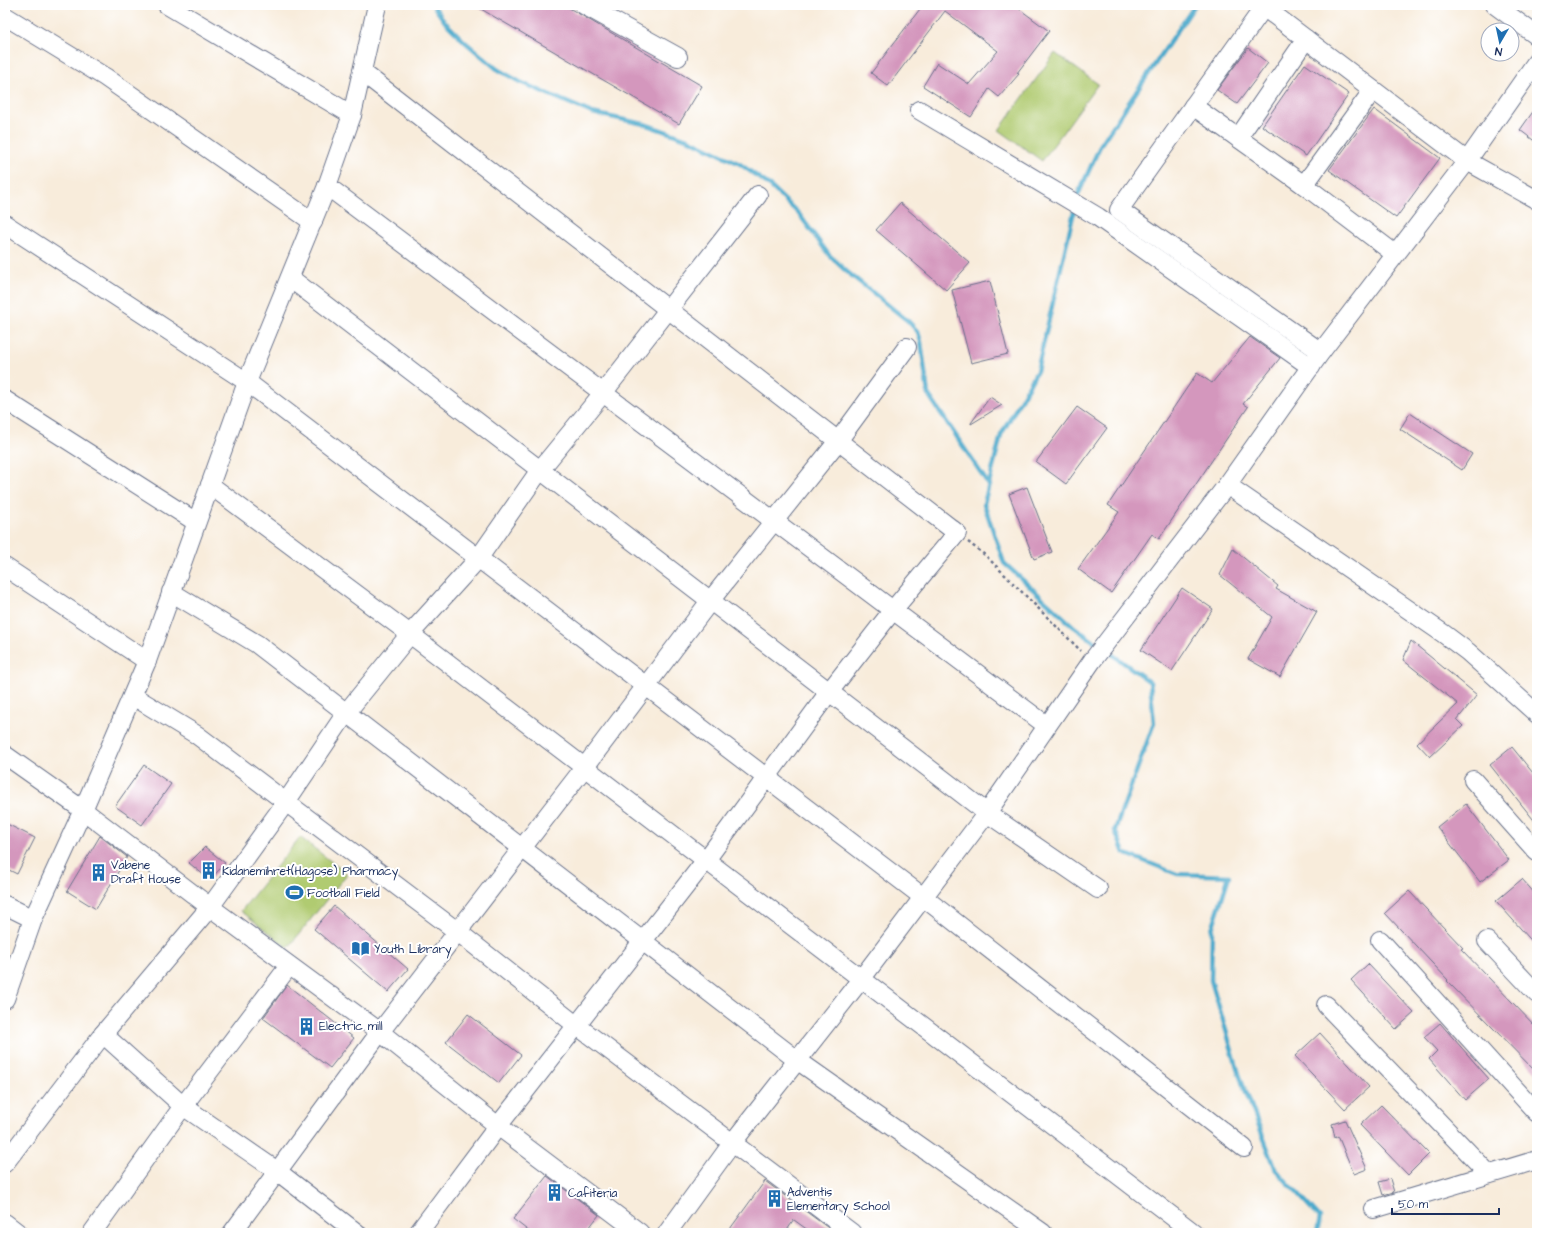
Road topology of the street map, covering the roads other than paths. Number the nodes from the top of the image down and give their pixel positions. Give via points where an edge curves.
1 (167, 5) edge
2 (377, 5) edge
3 (584, 5) edge
4 (1495, 5) edge
5 (1262, 6) edge
6 (5, 16) edge
7 (1537, 36) edge
8 (1306, 39) junction
9 (678, 58) dead end
10 (1537, 61) edge
11 (362, 72) junction
12 (1373, 90) junction
13 (1193, 106) junction
14 (919, 110) dead end
15 (352, 115) junction
16 (1238, 138) junction
17 (1467, 161) junction
18 (1304, 185) junction
19 (327, 186) junction
20 (758, 195) dead end
21 (1537, 200) edge
22 (313, 222) junction
23 (5, 224) edge
24 (1395, 254) junction
25 (290, 278) junction
26 (668, 309) junction
27 (907, 347) dead end
28 (1321, 352) junction
29 (1311, 367) junction
30 (247, 382) junction
31 (603, 393) junction
32 (5, 400) edge
33 (838, 441) junction
34 (540, 470) junction
35 (210, 485) junction
36 (1227, 485) junction
37 (774, 520) junction
38 (196, 522) junction
39 (478, 559) junction
40 (5, 567) edge
41 (171, 592) junction
42 (710, 601) junction
43 (892, 610) junction
44 (410, 634) junction
45 (147, 661) junction
46 (645, 686) junction
47 (829, 692) junction
48 (133, 696) junction
49 (346, 713) junction
50 (1537, 714) edge
51 (1046, 725) junction
52 (5, 755) edge
53 (584, 768) junction
54 (767, 778) junction
55 (1473, 780) dead end
56 (286, 802) junction
57 (83, 810) junction
58 (987, 813) junction
59 (522, 848) junction
60 (1537, 852) edge
61 (706, 860) junction
62 (1098, 889) dead end
63 (923, 897) junction
64 (5, 905) edge
65 (210, 907) junction
66 (33, 919) junction
67 (458, 932) junction
68 (642, 940) junction
69 (1380, 940) dead end
70 (1487, 941) dead end
71 (289, 966) junction
72 (862, 978) junction
73 (1537, 994) edge
74 (5, 999) edge
75 (1326, 1005) dead end
76 (576, 1025) junction
77 (380, 1032) junction
78 (104, 1034) junction
79 (797, 1060) junction
80 (183, 1106) junction
81 (1537, 1113) edge
82 (498, 1126) junction
83 (733, 1142) junction
84 (1244, 1148) dead end
85 (1537, 1160) edge
86 (5, 1163) edge
87 (277, 1171) junction
88 (1489, 1174) junction
89 (1374, 1209) dead end
90 (5, 1223) edge
91 (18, 1233) edge
92 (92, 1233) edge
93 (232, 1233) edge
94 (357, 1233) edge
95 (418, 1233) edge
96 (640, 1233) edge
97 (667, 1233) edge
98 (852, 1233) edge
99 (1043, 1233) edge
100 (1194, 1233) edge

1 - 15 street
2 - 11 street
3 - 9 street
4 - 7 street
5 - 8 street
5 - 13 street
6 - 22 street via 105,77
8 - 12 street
8 - 16 street
10 - 17 street
11 - 15 street
11 - 26 street
12 - 17 street
12 - 18 street
13 - 16 street
13 - 28 street via 1120,210
14 - 29 street via 1098,217
15 - 19 street
16 - 18 street
17 - 21 street
17 - 24 street
18 - 24 street
19 - 22 street
19 - 31 street
20 - 26 street
22 - 25 street
23 - 30 street
24 - 28 street
25 - 30 street
25 - 34 street
26 - 31 street
26 - 33 street
27 - 33 street
28 - 29 street
29 - 36 street
30 - 35 street
30 - 39 street
31 - 34 street
31 - 37 street
32 - 38 street
33 - 37 street
33 - 43 street via 957,533
34 - 39 street
34 - 42 street
35 - 38 street
35 - 44 street
36 - 50 street via 1444,634 1468,652
36 - 51 street via 1094,658
37 - 42 street
37 - 43 street
38 - 41 street
39 - 44 street
39 - 46 street
40 - 45 street
41 - 45 street
41 - 49 street via 257,644
42 - 46 street
42 - 47 street
43 - 47 street
43 - 51 street
44 - 49 street
44 - 53 street
45 - 48 street
46 - 53 street
46 - 54 street
47 - 54 street
47 - 58 street
48 - 56 street via 198,735
48 - 57 street
49 - 56 street
49 - 59 street
51 - 58 street
52 - 57 street
53 - 59 street
53 - 61 street
54 - 61 street
54 - 63 street
55 - 60 street
56 - 65 street
56 - 67 street
57 - 65 street
57 - 66 street
58 - 62 street
58 - 63 street
59 - 67 street
59 - 68 street
61 - 68 street
61 - 72 street
63 - 72 street
63 - 84 street
64 - 66 street
65 - 71 street
65 - 78 street
66 - 74 street
67 - 76 street
67 - 77 street
68 - 76 street
68 - 79 street
69 - 81 street
70 - 73 street
71 - 77 street
71 - 80 street
72 - 79 street
72 - 100 street
75 - 88 street
76 - 82 street
76 - 83 street
77 - 82 street
77 - 87 street
78 - 80 street
78 - 86 street
79 - 83 street
79 - 99 street
80 - 87 street
80 - 92 street
82 - 95 street
82 - 96 street
83 - 97 street
83 - 98 street
85 - 88 street
87 - 93 street
87 - 94 street
88 - 89 street
90 - 91 street

